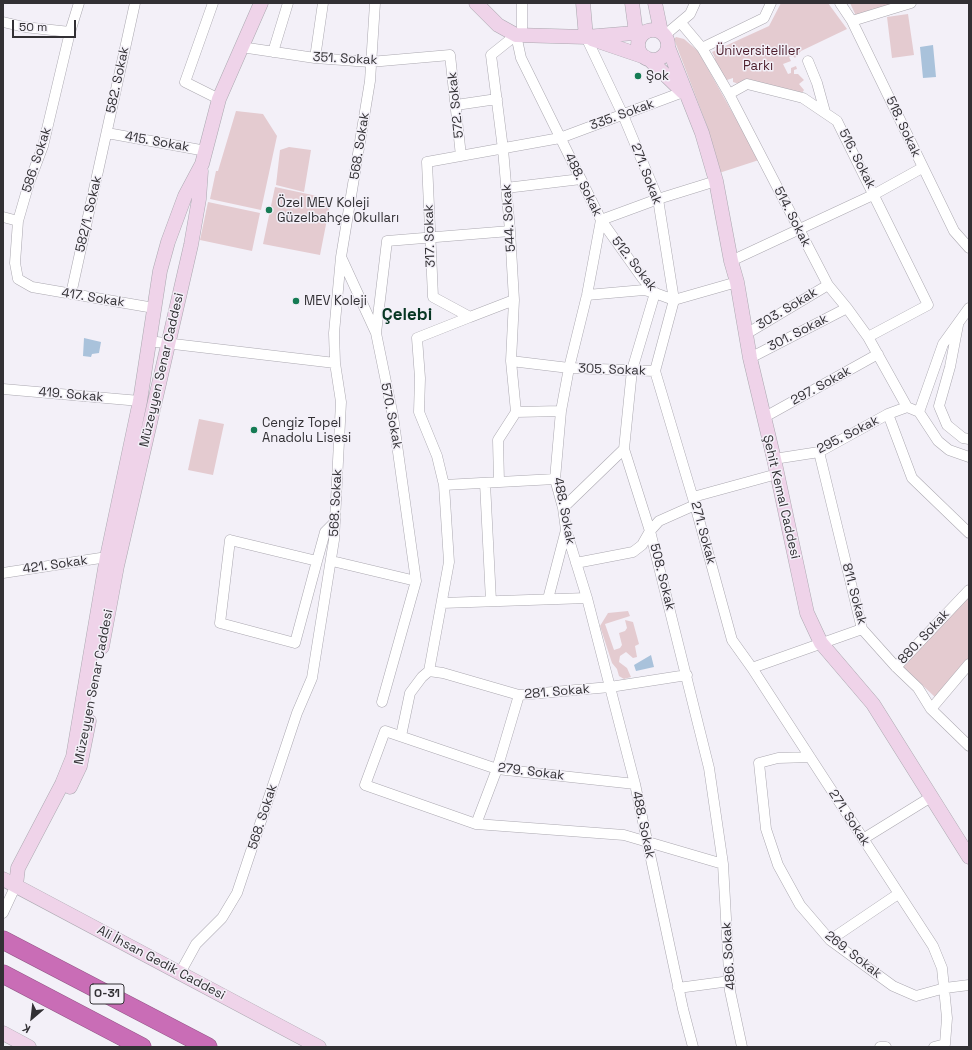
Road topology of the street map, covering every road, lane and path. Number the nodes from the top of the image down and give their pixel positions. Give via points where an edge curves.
1 (79, 3) edge
2 (135, 3) edge
3 (213, 3) edge
4 (261, 3) edge
5 (288, 3) edge
6 (324, 3) edge
7 (375, 3) edge
8 (522, 3) edge
9 (583, 3) edge
10 (632, 3) edge
11 (655, 3) edge
12 (695, 3) edge
13 (771, 3) edge
14 (840, 3) edge
15 (911, 3) edge
16 (481, 5) edge
17 (3, 22) edge
18 (852, 22) junction
19 (681, 23) junction
20 (70, 32) junction
21 (641, 32) junction
22 (519, 36) junction
23 (586, 37) junction
24 (665, 38) junction
25 (241, 47) junction
26 (702, 48) junction
27 (273, 52) junction
28 (450, 55) joint
29 (315, 58) junction
30 (647, 58) junction
31 (808, 61) dead end
32 (370, 62) junction
33 (729, 94) junction
34 (685, 95) junction
35 (219, 99) junction
36 (497, 99) junction
37 (456, 105) junction
38 (825, 112) junction
39 (623, 115) junction
40 (107, 133) junction
41 (560, 138) junction
42 (503, 149) junction
43 (206, 151) junction
44 (461, 156) junction
45 (202, 164) junction
46 (922, 168) junction
47 (581, 179) junction
48 (716, 181) junction
49 (506, 188) junction
50 (875, 194) junction
51 (658, 199) junction
52 (3, 217) edge
53 (601, 220) junction
54 (18, 221) junction
55 (798, 230) junction
56 (510, 231) junction
57 (430, 239) junction
58 (969, 248) edge
59 (341, 257) junction
60 (731, 261) junction
61 (738, 282) junction
62 (828, 285) junction
63 (32, 287) joint
64 (655, 293) junction
65 (71, 294) junction
66 (587, 295) junction
67 (514, 300) junction
68 (674, 300) junction
69 (154, 308) junction
70 (847, 308) junction
71 (969, 309) edge
72 (470, 318) junction
73 (958, 325) junction
74 (376, 333) junction
75 (746, 334) junction
76 (868, 338) junction
77 (148, 341) junction
78 (168, 344) junction
79 (878, 354) junction
80 (750, 358) junction
81 (511, 361) junction
82 (335, 363) junction
83 (569, 368) junction
84 (632, 370) junction
85 (655, 371) junction
86 (3, 389) edge
87 (140, 401) junction
88 (907, 407) junction
89 (561, 411) junction
90 (516, 412) junction
91 (919, 412) junction
92 (888, 414) junction
93 (763, 418) junction
94 (969, 439) edge
95 (624, 449) junction
96 (819, 452) junction
97 (969, 457) edge
98 (774, 459) junction
99 (777, 474) junction
100 (556, 479) junction
101 (499, 482) junction
102 (485, 483) junction
103 (444, 485) junction
104 (694, 501) junction
105 (563, 508) junction
106 (335, 522) junction
107 (566, 530) junction
108 (650, 531) junction
109 (969, 533) edge
110 (107, 557) junction
111 (332, 561) junction
112 (317, 562) junction
113 (576, 563) junction
114 (3, 572) edge
115 (416, 581) junction
116 (969, 590) edge
117 (587, 598) junction
118 (548, 600) junction
119 (491, 602) junction
120 (442, 603) junction
121 (862, 629) junction
122 (822, 643) junction
123 (969, 664) edge
124 (896, 667) junction
125 (752, 668) junction
126 (429, 671) junction
127 (687, 675) junction
128 (610, 687) junction
129 (519, 696) junction
130 (382, 702) dead end
131 (931, 709) junction
132 (401, 736) junction
133 (969, 746) edge
134 (810, 757) junction
135 (497, 769) junction
136 (635, 784) junction
137 (930, 797) junction
138 (476, 824) junction
139 (863, 839) junction
140 (647, 842) junction
141 (969, 857) edge
142 (723, 864) junction
143 (3, 879) edge
144 (16, 885) junction
145 (898, 894) junction
146 (3, 913) edge
147 (4, 940) edge
148 (830, 940) junction
149 (180, 973) junction
150 (3, 974) edge
151 (730, 981) junction
152 (969, 985) edge
153 (678, 988) junction
154 (944, 988) junction
155 (3, 1033) edge
156 (30, 1047) edge
157 (142, 1047) edge
158 (208, 1047) edge
159 (319, 1047) edge
160 (693, 1047) edge
161 (742, 1047) edge
162 (934, 1047) edge

1 - 20 street, 586. Sokak
2 - 40 street, 582. Sokak
3 - 35 street via 185,82
4 - 25 main road, Müzeyyen Senar Caddesi
5 - 27 street
6 - 29 street
7 - 32 street, 568. Sokak
8 - 22 street, 488. Sokak
9 - 23 main road
10 - 21 main road
11 - 24 main road
12 - 19 street via 690,14
13 - 26 street via 764,18
14 - 18 street, 518. Sokak
15 - 18 street
16 - 22 main road via 498,25
17 - 20 street via 24,28
18 - 46 street, 518. Sokak
19 - 24 street
19 - 26 street, 514. Sokak
20 - 54 street, 586. Sokak via 44,146 29,183
21 - 23 main road
21 - 24 main road via 651,30
21 - 30 main road via 641,53
22 - 23 main road
22 - 36 street, 544. Sokak via 491,55
22 - 41 street, 488. Sokak via 521,58
23 - 30 main road
23 - 39 street, 271. Sokak
24 - 30 main road via 663,56 658,59
24 - 34 main road, Şehit Kemal Caddesi
25 - 27 street, 351. Sokak
25 - 35 main road, Müzeyyen Senar Caddesi
26 - 33 street, 514. Sokak
27 - 29 street, 351. Sokak
28 - 32 street, 351. Sokak
28 - 37 street, 572. Sokak
29 - 32 street, 351. Sokak
30 - 34 main road
31 - 38 street
32 - 59 street, 568. Sokak via 370,81
33 - 38 street, 516. Sokak via 747,84 803,98
33 - 55 street, 514. Sokak
34 - 39 street, 335. Sokak
34 - 48 main road, Şehit Kemal Caddesi via 702,133
35 - 43 main road, Müzeyyen Senar Caddesi
36 - 37 street
36 - 42 street, 544. Sokak
37 - 44 street, 572. Sokak
38 - 50 street, 516. Sokak via 837,121
39 - 41 street, 335. Sokak
39 - 51 street, 271. Sokak
40 - 43 street, 415. Sokak
40 - 65 street, 582/1. Sokak
41 - 42 street, 335. Sokak
41 - 47 street, 488. Sokak
42 - 44 street, 317. Sokak
42 - 49 street, 544. Sokak
43 - 45 main road, Müzeyyen Senar Caddesi
44 - 57 street, 317. Sokak via 427,162
45 - 69 main road, Müzeyyen Senar Caddesi via 185,196 168,242
45 - 78 main road, Müzeyyen Senar Caddesi via 199,199
46 - 50 street
46 - 58 street, 518. Sokak via 954,231
47 - 49 street
47 - 53 street, 488. Sokak
48 - 51 street
48 - 60 main road, Şehit Kemal Caddesi
49 - 56 street, 544. Sokak
50 - 55 street
50 - 76 street, 516. Sokak via 928,305
51 - 53 street
51 - 68 street, 271. Sokak
52 - 54 street
53 - 64 street, 512. Sokak
53 - 66 street, 488. Sokak
54 - 63 street, 586. Sokak via 15,263 18,279
55 - 60 street
55 - 62 street, 514. Sokak
56 - 57 street
56 - 67 street, 544. Sokak
57 - 72 street, 317. Sokak via 433,297
57 - 74 street via 387,241
59 - 74 street, 570. Sokak
59 - 82 street, 568. Sokak via 334,333
60 - 61 main road, Şehit Kemal Caddesi
61 - 68 street
61 - 75 main road, Şehit Kemal Caddesi
62 - 70 street, 514. Sokak
62 - 75 street, 303. Sokak
63 - 65 street, 417. Sokak
64 - 66 street via 644,290
64 - 68 street, 512. Sokak
64 - 84 street, 508. Sokak
65 - 69 street, 417. Sokak
66 - 83 street, 488. Sokak
67 - 72 street
67 - 81 street, 544. Sokak
68 - 85 street, 271. Sokak
69 - 77 main road, Müzeyyen Senar Caddesi
70 - 76 street, 514. Sokak
70 - 80 street, 301. Sokak
71 - 73 street
72 - 103 street via 417,338 419,412 437,456
73 - 91 street via 943,344
73 - 94 street via 939,406 947,425 963,438
74 - 115 street, 570. Sokak via 393,416
75 - 80 main road, Şehit Kemal Caddesi
76 - 79 street, 514. Sokak
77 - 78 street
77 - 87 main road, Müzeyyen Senar Caddesi
78 - 82 street
78 - 144 main road, Müzeyyen Senar Caddesi via 117,566 80,766 25,874
79 - 88 street, 514. Sokak
79 - 93 street, 297. Sokak
80 - 93 main road, Şehit Kemal Caddesi
81 - 83 street, 305. Sokak
81 - 90 street, 544. Sokak
82 - 106 street, 568. Sokak via 341,402
83 - 84 street, 305. Sokak
83 - 89 street, 488. Sokak
84 - 85 street, 305. Sokak
84 - 95 street, 508. Sokak
85 - 104 street, 271. Sokak
86 - 87 street, 419. Sokak
87 - 110 main road, Müzeyyen Senar Caddesi
88 - 91 street
88 - 92 street, 295. Sokak
89 - 90 street
89 - 100 street, 488. Sokak
90 - 101 street via 498,440
91 - 97 street via 938,441 948,450
92 - 96 street, 295. Sokak
92 - 109 street via 912,478
93 - 98 main road, Şehit Kemal Caddesi
95 - 105 street
95 - 108 street, 508. Sokak
96 - 98 street, 295. Sokak
96 - 121 street, 811. Sokak
98 - 99 main road, Şehit Kemal Caddesi
99 - 104 street
99 - 122 main road, Şehit Kemal Caddesi via 807,613
100 - 101 street
100 - 105 street, 488. Sokak
101 - 102 street
102 - 103 street
102 - 119 street
103 - 120 street via 449,562
104 - 108 street via 659,521
104 - 125 street, 271. Sokak via 732,640
105 - 107 street, 488. Sokak
106 - 111 street, 568. Sokak
106 - 112 street via 325,532
107 - 113 street, 488. Sokak
107 - 118 street
108 - 113 street via 642,546 633,552
108 - 127 street, 508. Sokak
110 - 114 street, 421. Sokak
110 - 144 main road, Müzeyyen Senar Caddesi via 73,757 62,784 18,868
111 - 115 street
111 - 149 street, 568. Sokak via 312,678 297,713 237,893 222,918 196,944
112 - 112 street via 230,540 220,623 295,643
113 - 117 street, 488. Sokak
115 - 130 street
116 - 124 street, 880. Sokak
117 - 118 street
117 - 128 street, 488. Sokak
118 - 119 street
119 - 120 street
120 - 126 street
121 - 122 street
121 - 124 street, 811. Sokak
122 - 125 street
122 - 137 main road, Şehit Kemal Caddesi via 873,704
123 - 131 street
124 - 131 street, 811. Sokak via 918,688
125 - 134 street, 271. Sokak
126 - 129 street, 281. Sokak
126 - 132 street via 410,693
127 - 128 street, 281. Sokak
127 - 142 street, 508. Sokak via 709,768
128 - 129 street, 281. Sokak
128 - 136 street, 488. Sokak
129 - 135 street
131 - 133 street, 811. Sokak
132 - 135 street, 279. Sokak
132 - 138 street, 279. Sokak via 385,731 365,785
134 - 139 street, 271. Sokak
134 - 148 street, 269. Sokak via 778,758 759,763 766,828 778,866 800,905
135 - 136 street, 279. Sokak
135 - 138 street
136 - 140 street, 488. Sokak
137 - 139 street
137 - 141 main road, Şehit Kemal Caddesi
138 - 140 street via 624,835
139 - 145 street, 271. Sokak
140 - 142 street
140 - 153 street, 488. Sokak
142 - 151 street, 486. Sokak
143 - 144 main road, Ali İhsan Gedik Caddesi
144 - 146 street
144 - 149 main road, Ali İhsan Gedik Caddesi
145 - 148 street
145 - 154 street, 271. Sokak via 933,946 942,968
147 - 158 highway, O-31
148 - 154 street, 269. Sokak via 893,986 916,996
149 - 159 main road, Ali İhsan Gedik Caddesi
150 - 157 highway, O-31
151 - 153 street
151 - 161 street, 486. Sokak
152 - 154 street, 269. Sokak
153 - 160 street, 488. Sokak
154 - 162 street, 271. Sokak via 948,1018 945,1044
155 - 156 main road

